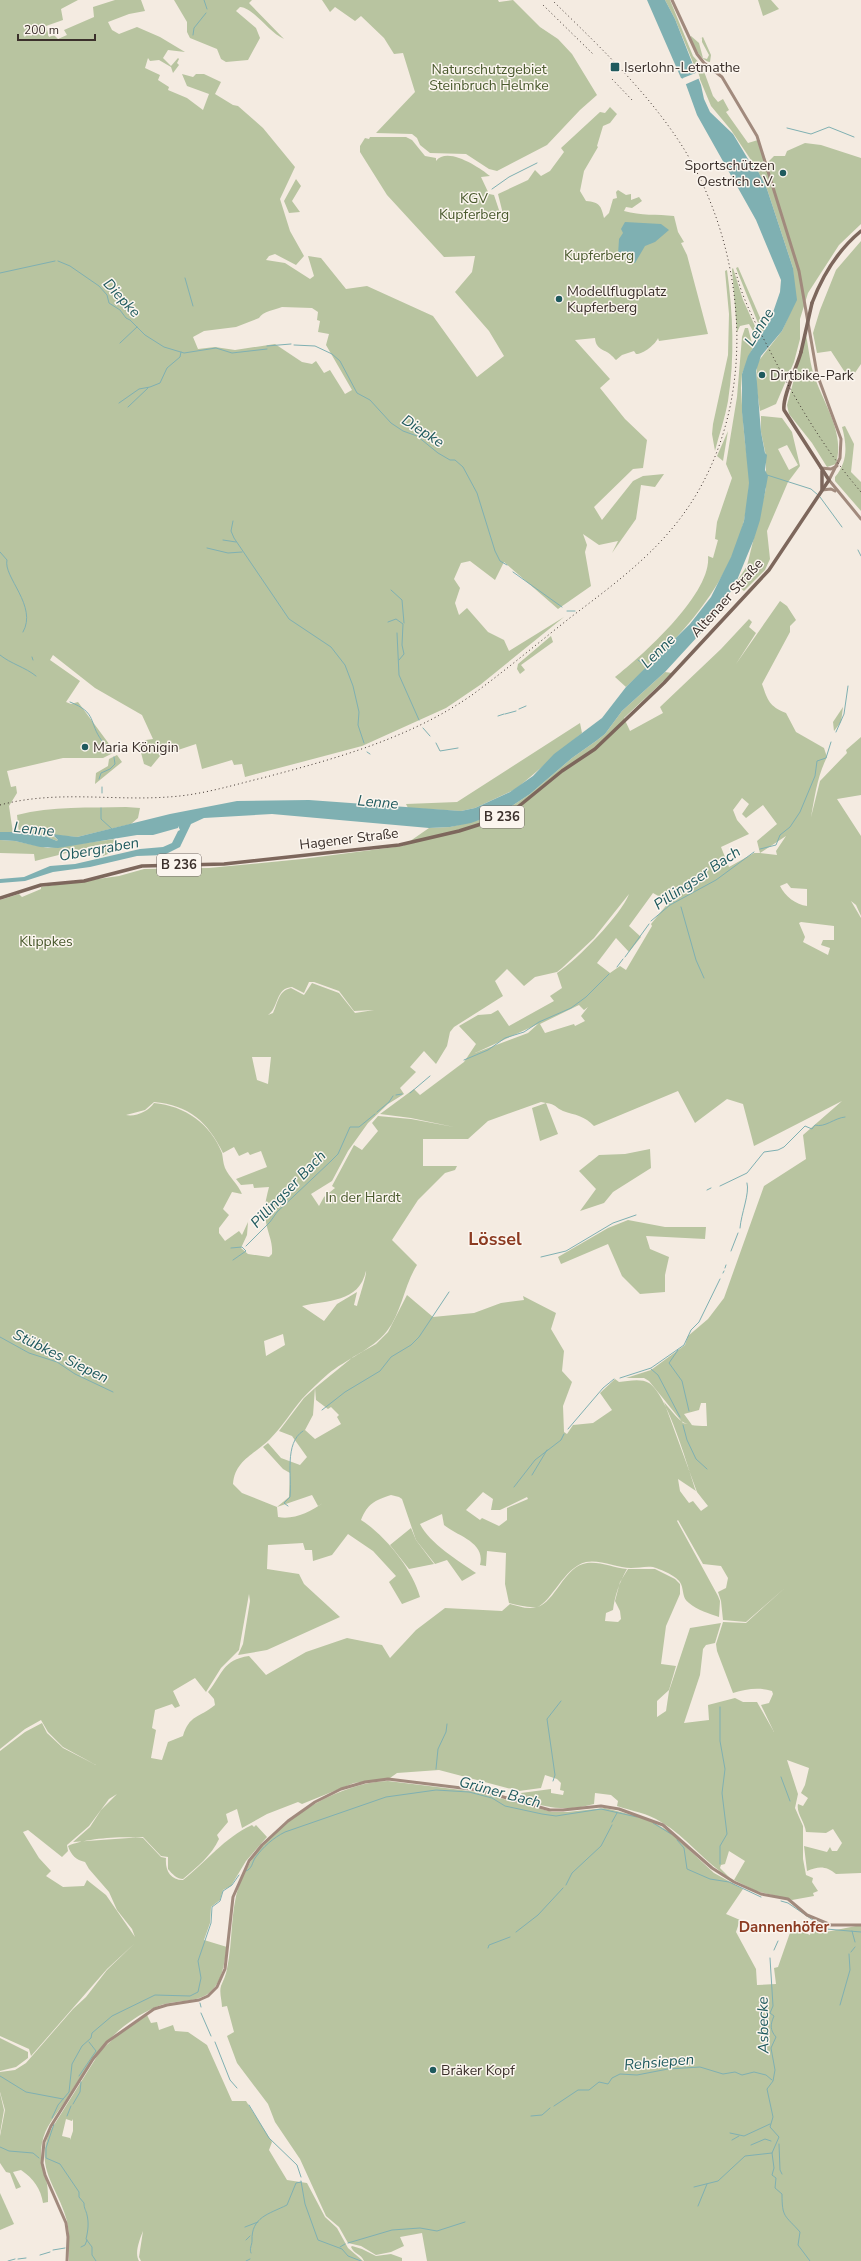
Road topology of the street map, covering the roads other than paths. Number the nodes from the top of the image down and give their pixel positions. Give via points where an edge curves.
1 (672, 0) edge
2 (861, 231) edge
3 (837, 466) junction
4 (821, 468) junction
5 (829, 480) junction
6 (822, 490) junction
7 (837, 492) junction
8 (861, 519) edge
9 (434, 837) joint
10 (0, 898) edge
11 (861, 1926) edge
12 (68, 2261) edge

1 - 3 main road via 693,48 704,63 726,83 758,138 799,271 817,374 841,439
2 - 4 main road, bridge via 837,255 826,272 812,303 801,352 784,396 784,410
3 - 4 main road via 831,469
3 - 5 main road
4 - 5 main road
4 - 6 main road
5 - 6 main road, Altenaer Straße / B 236
5 - 7 main road
6 - 7 main road via 831,489
6 - 9 main road, Altenaer Straße / B 236 via 769,570 664,684 595,750 562,771 508,814 487,823
7 - 8 main road
9 - 10 main road, Hagener Straße / B 236 via 384,847 246,862 142,866 84,881 41,885
11 - 12 main road via 831,1925 807,1915 788,1899 761,1894 734,1882 712,1868 663,1825 619,1809 601,1806 550,1810 478,1790 388,1780 372,1780 341,1789 315,1802 288,1821 249,1861 233,1897 225,1969 218,1987 199,2000 154,2009 116,2035 93,2059 51,2126 44,2142 42,2162 66,2223

